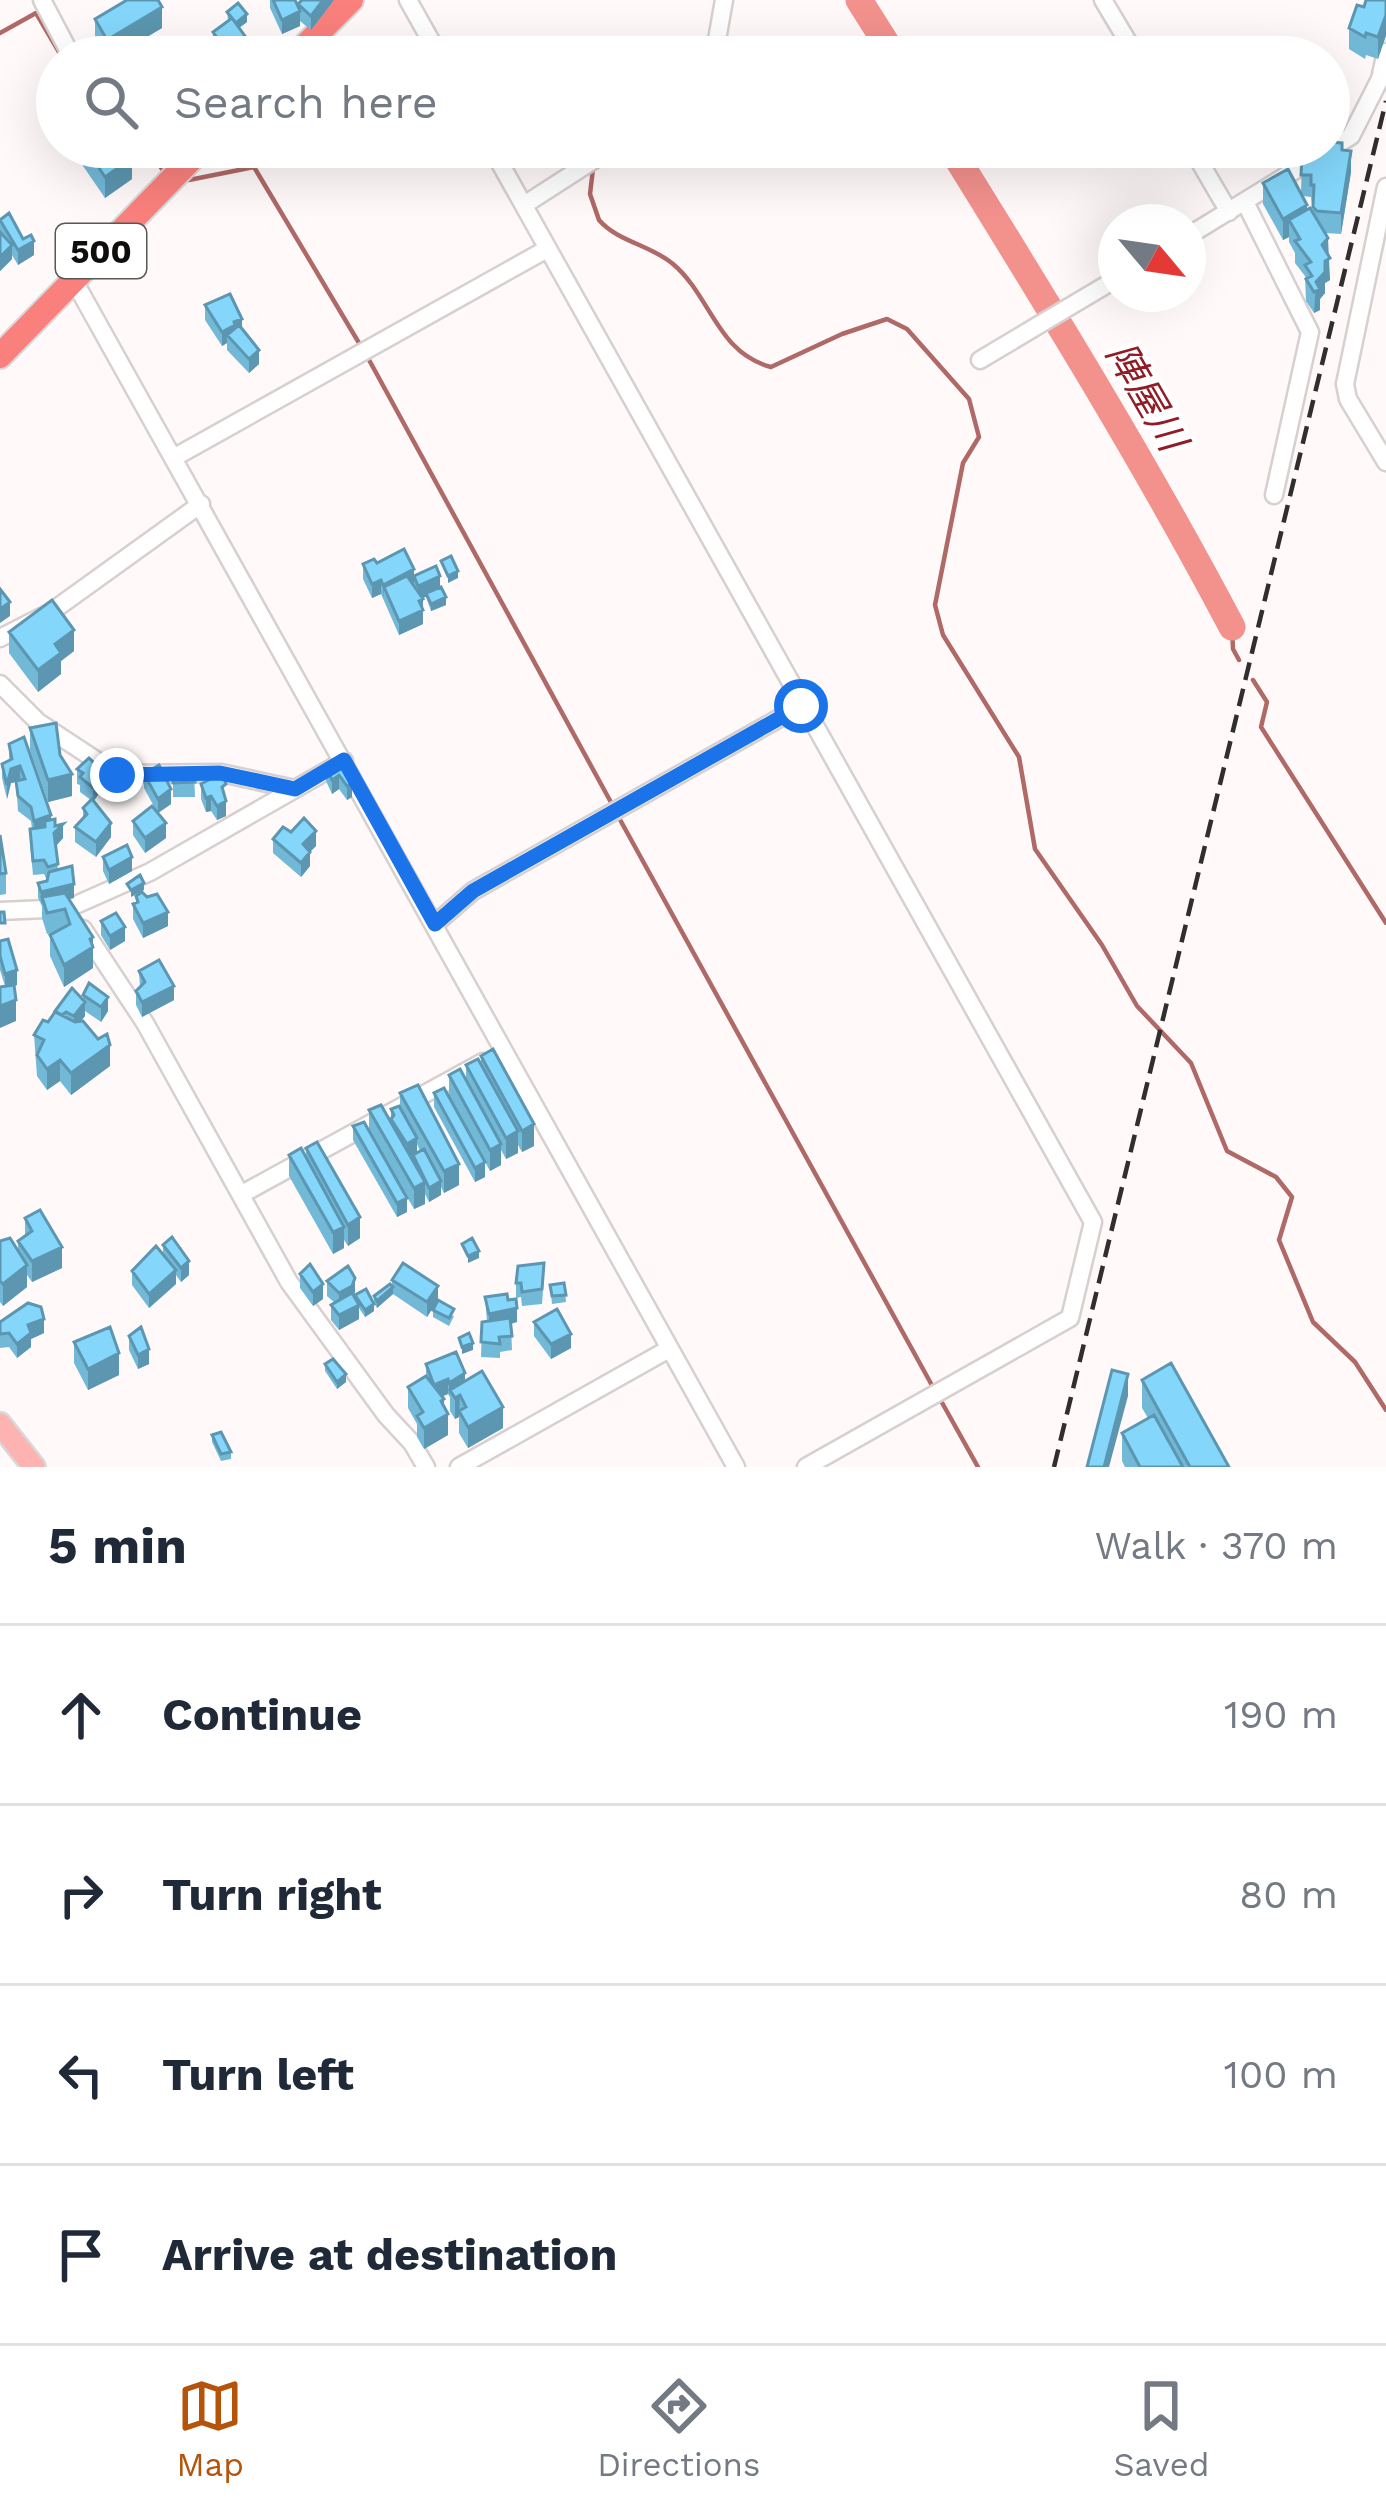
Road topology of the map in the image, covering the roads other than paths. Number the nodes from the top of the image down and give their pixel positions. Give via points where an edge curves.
1 (41, 0) edge
2 (351, 0) edge
3 (408, 0) edge
4 (724, 0) edge
5 (1103, 0) edge
6 (61, 36) edge
7 (315, 36) edge
8 (428, 36) edge
9 (717, 36) edge
10 (1124, 36) edge
11 (1386, 52) edge
12 (1350, 137) edge
13 (175, 168) edge
14 (182, 168) edge
15 (503, 168) edge
16 (581, 168) edge
17 (1207, 168) edge
18 (1300, 168) edge
19 (178, 172) junction
20 (1386, 187) edge
21 (524, 205) junction
22 (1237, 207) junction
23 (1206, 225) edge
24 (547, 249) junction
25 (73, 279) junction
26 (1098, 290) edge
27 (0, 356) edge
28 (980, 361) dead end
29 (175, 457) junction
30 (1386, 462) edge
31 (1274, 495) dead end
32 (201, 504) junction
33 (0, 638) edge
34 (0, 684) edge
35 (801, 706) junction
36 (344, 760) junction
37 (295, 789) junction
38 (69, 908) junction
39 (0, 911) edge
40 (435, 924) junction
41 (504, 1050) junction
42 (242, 1194) junction
43 (669, 1349) junction
44 (0, 1424) edge
45 (34, 1467) edge
46 (426, 1467) edge
47 (460, 1467) edge
48 (736, 1467) edge
49 (806, 1467) edge

1 - 6 street
2 - 7 highway
3 - 8 street
4 - 9 street
5 - 10 street
11 - 12 street
13 - 19 street
14 - 19 highway, 500
15 - 21 street
16 - 21 street
17 - 22 street
18 - 22 street
19 - 25 highway, 500
20 - 30 street via 1345,384
21 - 24 street
22 - 23 street
22 - 31 street via 1310,332
24 - 29 street
24 - 35 street
25 - 27 highway, 500
25 - 29 street
26 - 28 street
29 - 32 street
32 - 33 street via 51,612
32 - 36 street
34 - 37 street via 38,722 117,775 220,773
35 - 40 street via 473,891
35 - 49 street via 1093,1222 1070,1318
36 - 37 street
36 - 40 street
37 - 38 street
38 - 39 street
38 - 42 street
40 - 41 street
41 - 42 street
41 - 43 street
42 - 46 street via 290,1282
43 - 47 street
43 - 48 street
44 - 45 main road

